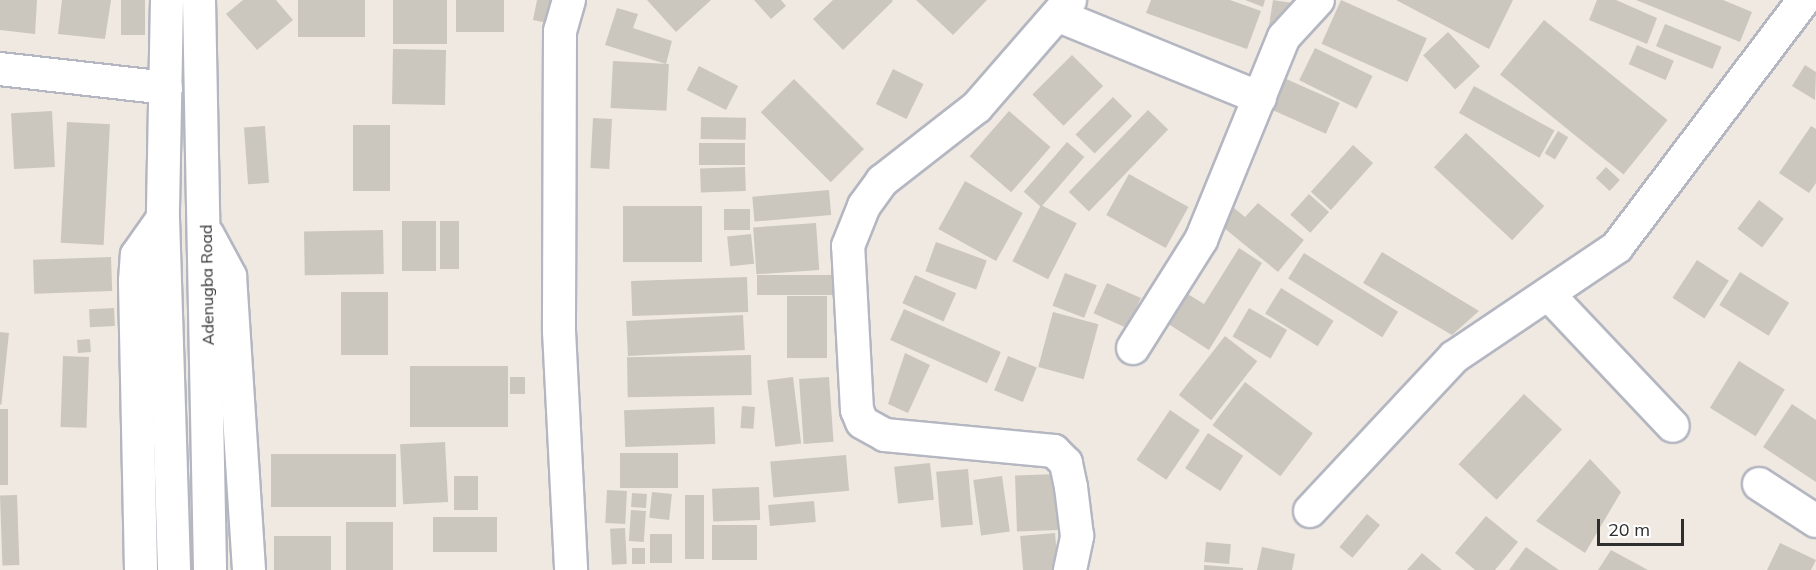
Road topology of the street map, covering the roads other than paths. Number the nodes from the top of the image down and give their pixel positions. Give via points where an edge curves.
1 (166, 0) edge
2 (199, 0) edge
3 (569, 0) edge
4 (1318, 0) edge
5 (1804, 0) edge
6 (1065, 8) edge
7 (0, 69) edge
8 (166, 88) junction
9 (1260, 98) junction
10 (163, 218) junction
11 (206, 233) junction
12 (1549, 295) junction
13 (1133, 348) dead end
14 (1673, 426) dead end
15 (1759, 484) dead end
16 (1310, 511) dead end
17 (1816, 521) edge
18 (141, 570) edge
19 (174, 570) edge
20 (210, 570) edge
21 (249, 570) edge
22 (571, 570) edge
23 (1070, 570) edge

1 - 8 street
2 - 11 street, Adenugba Road via 197,75
3 - 22 street via 560,31 559,331
4 - 9 street via 1284,37
5 - 12 street via 1617,247
6 - 9 street
6 - 23 street via 977,107 882,181 848,246 857,410 862,422 885,435 1054,452 1066,463 1071,487 1077,536
7 - 8 street
8 - 10 street
9 - 13 street via 1201,240
10 - 18 street via 137,255 135,281
10 - 19 street
11 - 20 street, Adenugba Road
11 - 21 street via 230,276
12 - 14 street
12 - 16 street via 1454,357
15 - 17 street

